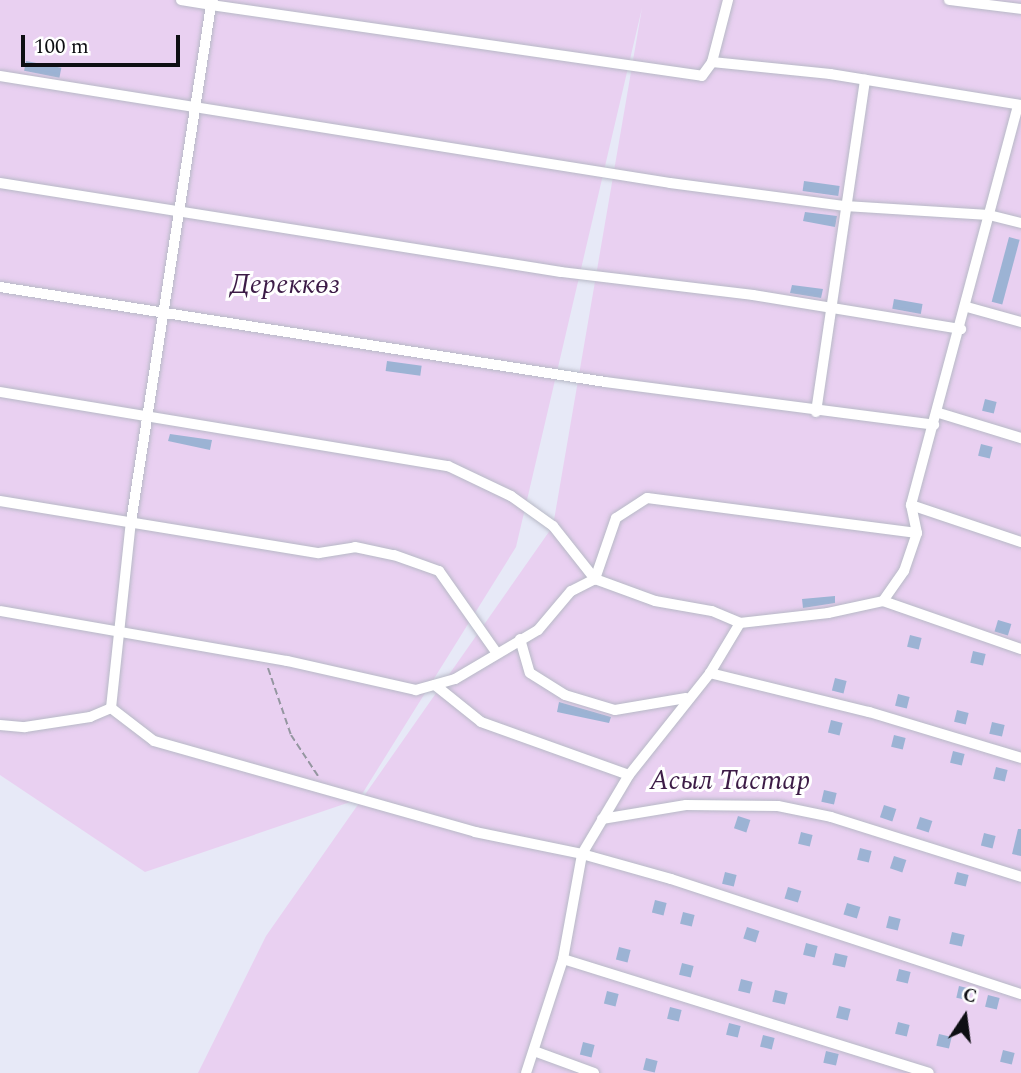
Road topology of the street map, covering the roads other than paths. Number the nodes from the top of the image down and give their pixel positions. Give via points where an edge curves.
1 (181, 0) edge
2 (727, 0) edge
3 (949, 0) edge
4 (212, 3) edge
5 (1021, 9) edge
6 (712, 62) junction
7 (0, 76) edge
8 (865, 80) junction
9 (1020, 105) edge
10 (197, 108) junction
11 (0, 183) edge
12 (845, 206) junction
13 (181, 209) junction
14 (989, 215) junction
15 (1021, 223) edge
16 (0, 287) edge
17 (967, 307) junction
18 (831, 308) junction
19 (164, 312) junction
20 (1021, 322) edge
21 (961, 328) junction
22 (0, 392) edge
23 (816, 412) junction
24 (939, 413) junction
25 (146, 416) junction
26 (934, 425) junction
27 (1021, 438) edge
28 (0, 501) edge
29 (911, 505) junction
30 (131, 522) junction
31 (917, 533) junction
32 (1021, 542) edge
33 (595, 579) junction
34 (883, 601) junction
35 (0, 611) edge
36 (740, 623) junction
37 (118, 631) junction
38 (520, 639) junction
39 (1021, 649) edge
40 (496, 652) junction
41 (710, 673) junction
42 (435, 685) junction
43 (686, 698) junction
44 (111, 708) junction
45 (0, 725) edge
46 (1021, 758) edge
47 (629, 775) junction
48 (602, 819) junction
49 (582, 853) junction
50 (1021, 877) edge
51 (563, 959) junction
52 (1021, 994) edge
53 (534, 1051) junction
54 (526, 1073) edge
55 (594, 1073) edge
56 (929, 1073) edge

1 - 4 street
2 - 6 street
3 - 5 street
4 - 6 street via 655,71 702,76
4 - 10 street
6 - 8 street
7 - 10 street
8 - 9 street
8 - 12 street
9 - 14 street
10 - 12 street
10 - 13 street
11 - 13 street
12 - 14 street
12 - 18 street
13 - 18 street via 561,272
13 - 19 street
14 - 15 street
14 - 17 street
16 - 19 street
17 - 20 street
17 - 21 street
18 - 21 street
18 - 23 street
19 - 23 street
19 - 25 street
21 - 24 street
22 - 25 street
23 - 26 street
24 - 26 street
24 - 27 street
25 - 30 street
25 - 33 street via 448,466 511,496 553,526
26 - 29 street
28 - 30 street
29 - 31 street
29 - 32 street
30 - 37 street
30 - 40 street via 319,552 355,547 439,571
31 - 33 street via 647,498 616,518
31 - 34 street via 904,571
33 - 36 street via 655,601 712,611
33 - 38 street via 571,591 538,630
34 - 36 street
34 - 39 street
35 - 37 street
36 - 41 street
37 - 42 street via 416,690
37 - 44 street
38 - 40 street
38 - 43 street via 530,673 565,695 615,710
40 - 42 street via 455,679
41 - 43 street
41 - 46 street via 869,712
42 - 47 street via 481,722
43 - 47 street
44 - 45 street via 90,717
44 - 49 street via 154,740 475,832
47 - 48 street
48 - 49 street
48 - 50 street via 685,806 778,806 831,817
49 - 51 street
49 - 52 street via 942,964
51 - 53 street
51 - 56 street
53 - 54 street
53 - 55 street

